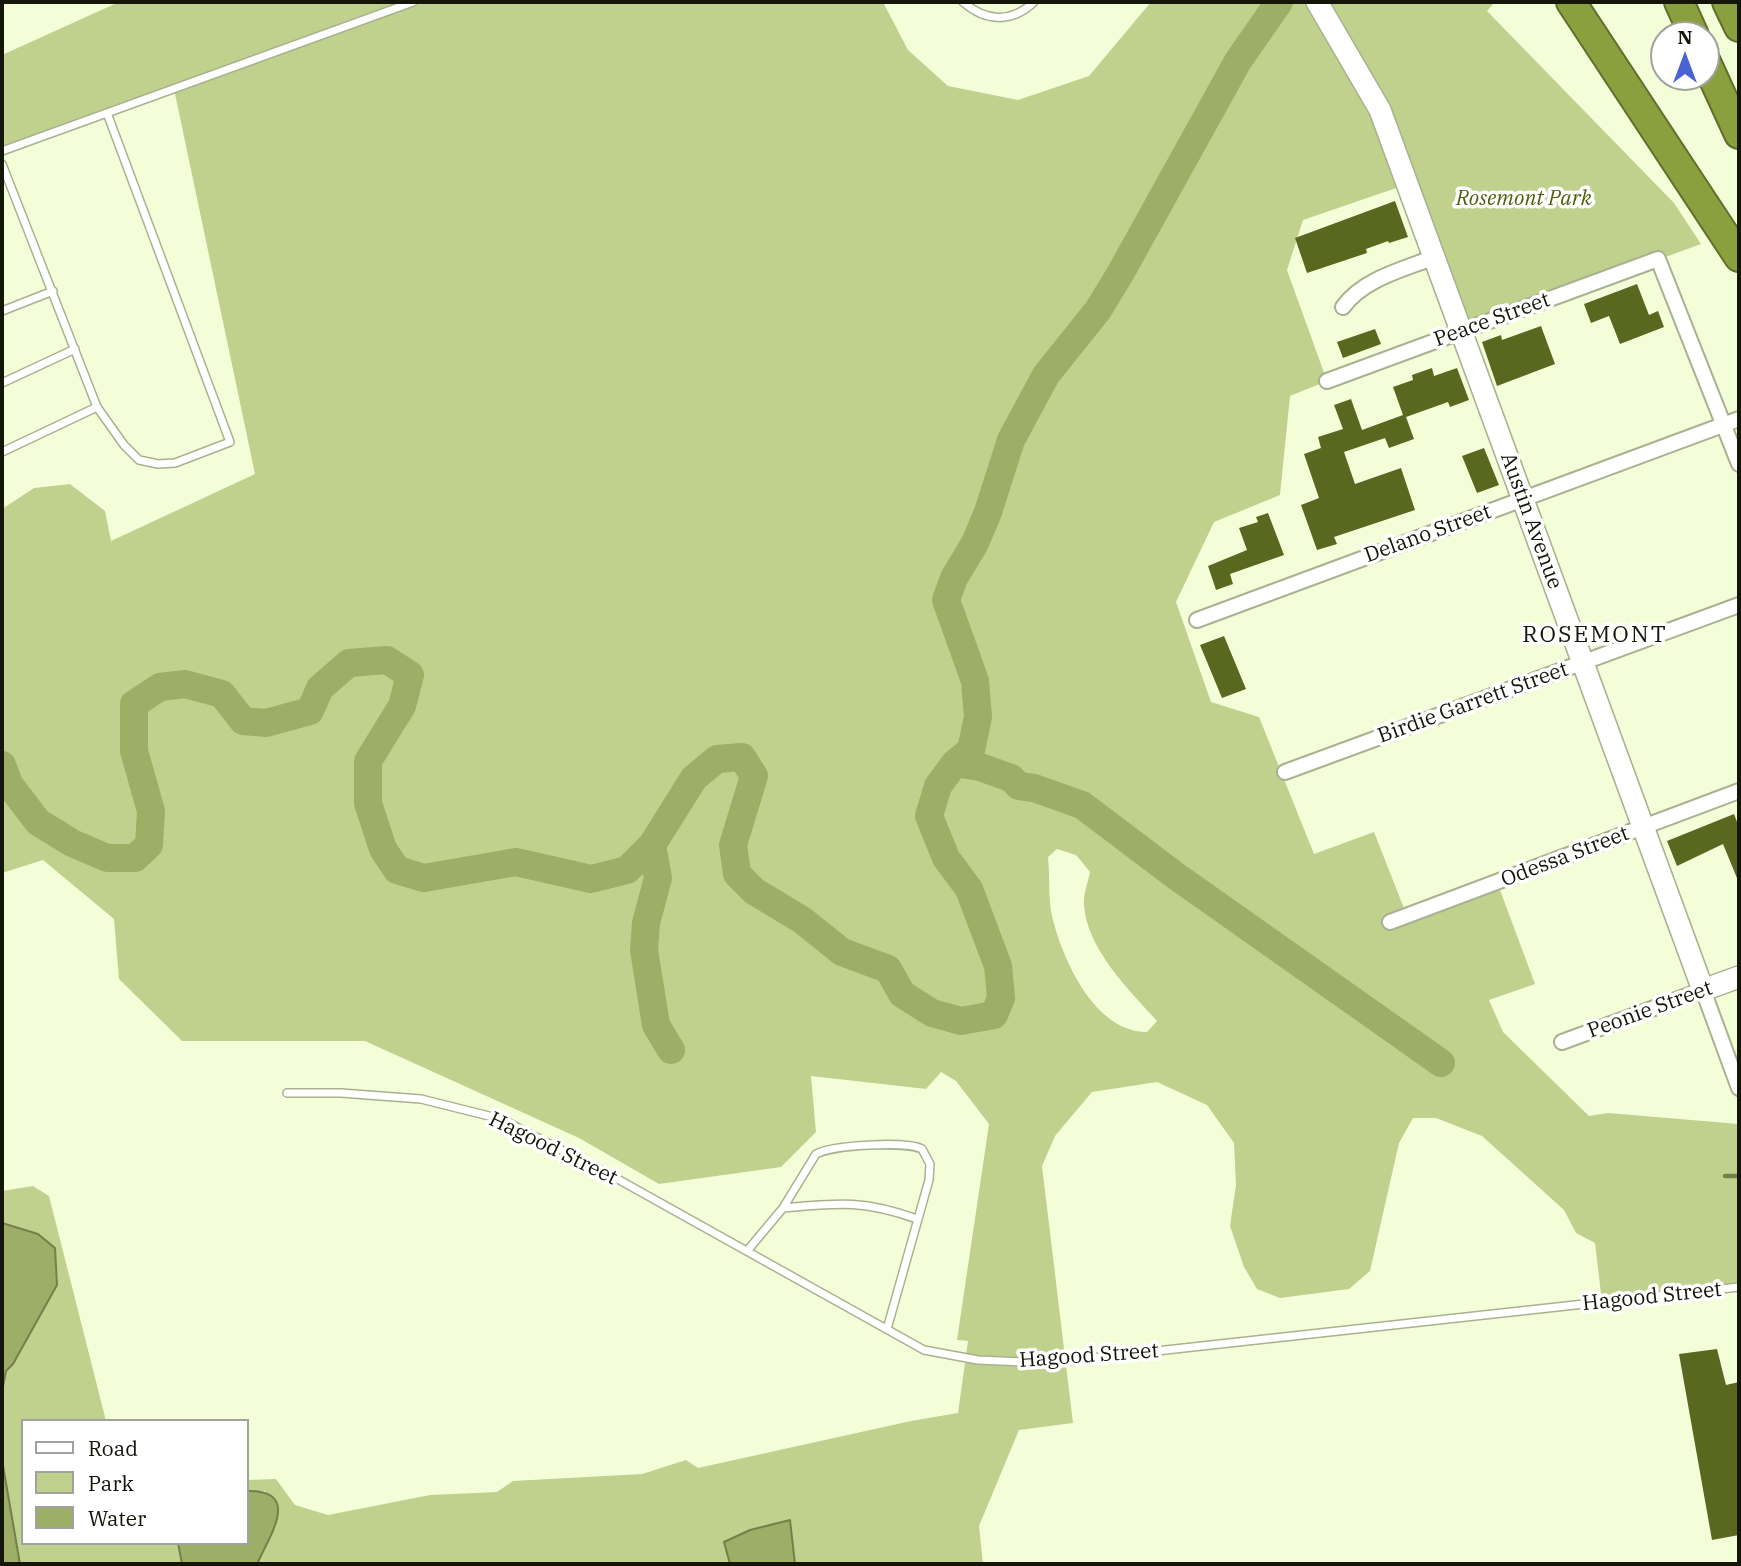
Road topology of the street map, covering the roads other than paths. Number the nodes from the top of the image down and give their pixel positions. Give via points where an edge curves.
1 (413, 2) edge
2 (963, 2) edge
3 (1034, 2) edge
4 (1317, 2) edge
5 (1571, 2) edge
6 (1679, 2) edge
7 (1727, 2) edge
8 (1688, 21) edge
9 (1739, 27) edge
10 (1719, 91) edge
11 (107, 113) junction
12 (1739, 134) edge
13 (2, 150) edge
14 (2, 164) edge
15 (1435, 257) junction
16 (1739, 257) edge
17 (53, 291) junction
18 (1343, 307) dead end
19 (2, 311) edge
20 (1463, 331) junction
21 (75, 349) junction
22 (1327, 381) dead end
23 (2, 383) edge
24 (97, 407) junction
25 (1739, 419) edge
26 (1724, 425) junction
27 (2, 452) edge
28 (1739, 464) edge
29 (1522, 499) junction
30 (1739, 605) edge
31 (1196, 620) dead end
32 (1584, 662) junction
33 (1285, 772) dead end
34 (1739, 791) edge
35 (1644, 827) junction
36 (1390, 922) dead end
37 (1739, 977) edge
38 (1703, 990) junction
39 (1562, 1042) dead end
40 (1739, 1088) edge
41 (287, 1093) dead end
42 (783, 1208) junction
43 (917, 1219) junction
44 (747, 1251) junction
45 (1739, 1287) edge
46 (887, 1329) junction

1 - 11 lane
2 - 3 lane via 993,19 1011,17
4 - 15 street, Austin Avenue via 1380,110
5 - 16 highway
6 - 8 highway
7 - 9 highway
10 - 12 highway
11 - 13 lane
11 - 24 lane via 230,442 174,463 139,460
14 - 17 lane
15 - 18 street via 1378,280 1350,297
15 - 20 street, Austin Avenue
17 - 19 lane
17 - 21 lane
20 - 22 street, Peace Street
20 - 26 street, Peace Street via 1658,259
20 - 29 street, Austin Avenue
21 - 23 lane
21 - 24 lane
24 - 27 lane
25 - 26 street, Delano Street
26 - 28 street
26 - 29 street, Delano Street
29 - 31 street, Delano Street
29 - 32 street, Austin Avenue
30 - 32 street, Birdie Garrett Street
32 - 33 street, Birdie Garrett Street
32 - 35 street, Austin Avenue
34 - 35 street, Odessa Street
35 - 36 street, Odessa Street
35 - 38 street, Austin Avenue
37 - 38 street, Peonie Street
38 - 39 street, Peonie Street
38 - 40 street, Austin Avenue
41 - 44 lane, Hagood Street via 421,1099 501,1119
42 - 43 lane via 857,1203
42 - 43 lane via 807,1165 825,1149 909,1145 922,1149 930,1164
42 - 44 lane
43 - 46 lane
44 - 46 lane, Hagood Street
45 - 46 lane, Hagood Street via 1047,1363 978,1360 925,1350

